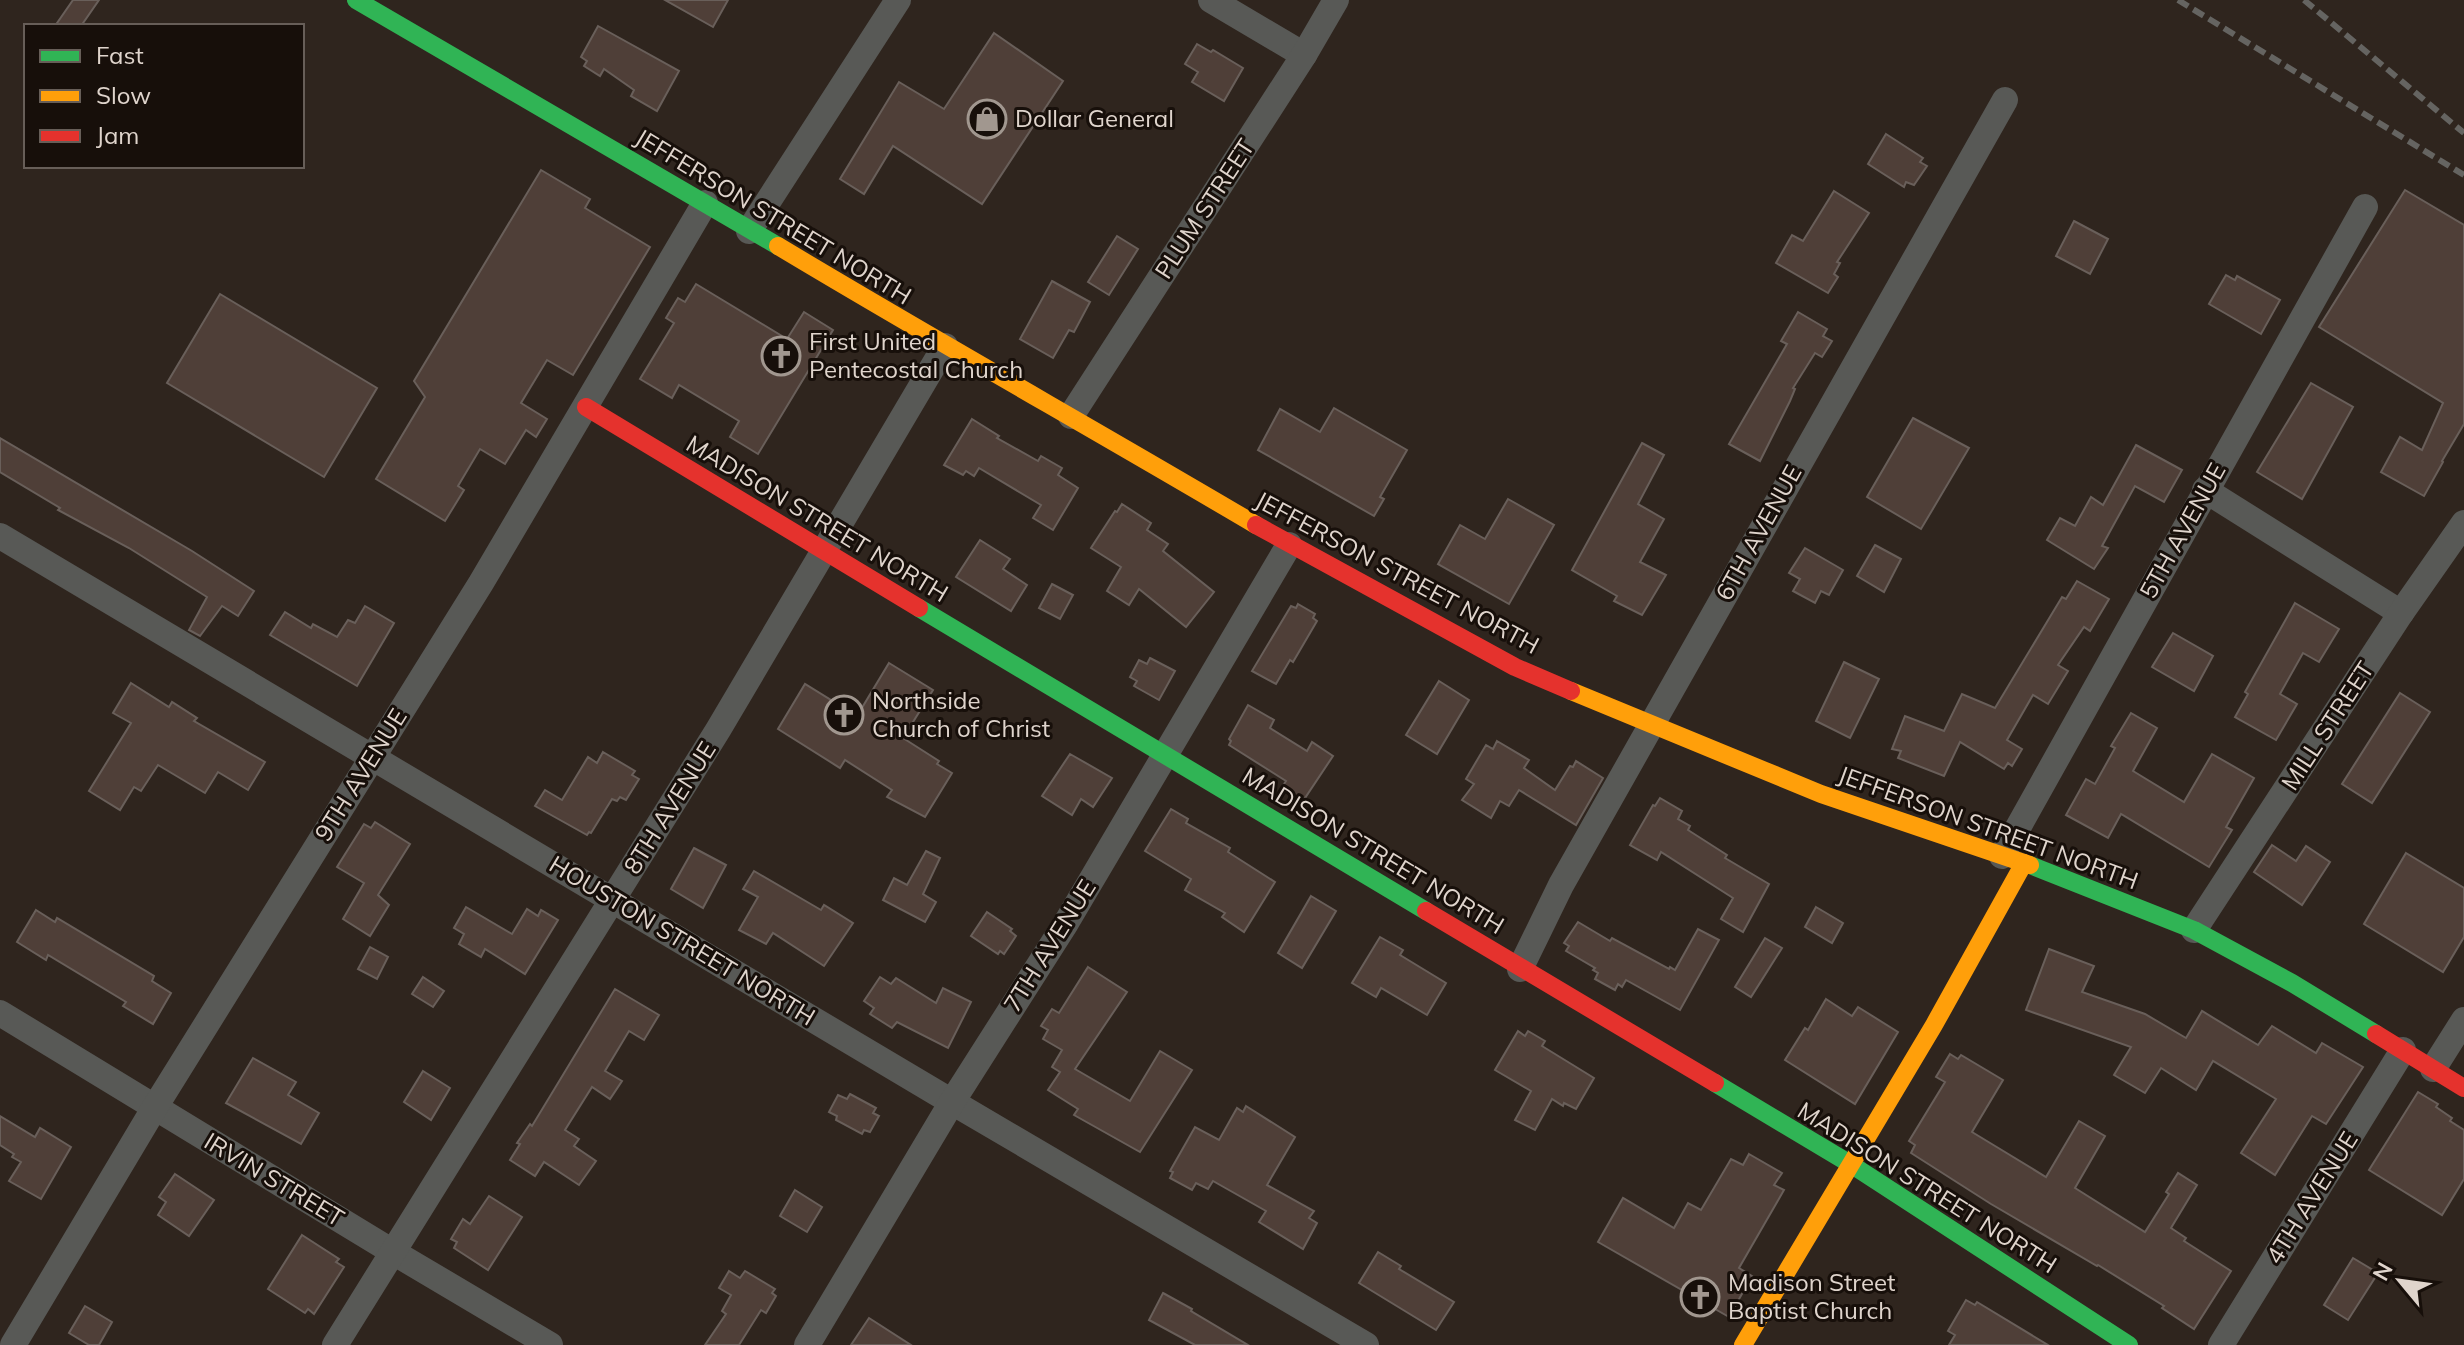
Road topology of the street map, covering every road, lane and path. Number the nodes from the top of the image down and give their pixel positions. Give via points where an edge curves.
1 (356, 0) edge
2 (898, 0) edge
3 (1211, 0) edge
4 (1336, 0) edge
5 (1304, 55) junction
6 (2005, 100) dead end
7 (705, 203) junction
8 (2365, 207) dead end
9 (749, 231) junction
10 (945, 346) junction
11 (586, 407) junction
12 (1071, 416) junction
13 (2205, 490) junction
14 (2464, 523) edge
15 (0, 536) edge
16 (1289, 545) junction
17 (824, 552) junction
18 (2401, 613) junction
19 (1651, 725) junction
20 (1167, 755) junction
21 (373, 756) junction
22 (2013, 859) junction
23 (613, 901) junction
24 (2194, 930) junction
25 (1520, 969) junction
26 (0, 1013) edge
27 (2464, 1020) edge
28 (2403, 1050) junction
29 (2433, 1069) junction
30 (2464, 1088) edge
31 (952, 1102) junction
32 (155, 1107) junction
33 (1852, 1165) junction
34 (393, 1252) junction
35 (13, 1345) edge
36 (335, 1345) edge
37 (550, 1345) edge
38 (807, 1345) edge
39 (1366, 1345) edge
40 (1743, 1345) edge
41 (2129, 1345) edge
42 (2221, 1345) edge

1 - 7 main road, JEFFERSON STREET NORTH
2 - 9 street
3 - 5 street
4 - 5 street, PLUM STREET
5 - 12 street, PLUM STREET
6 - 19 street, 6TH AVENUE
7 - 9 main road, JEFFERSON STREET NORTH
7 - 11 street, 9TH AVENUE
8 - 13 street, 5TH AVENUE
9 - 10 main road, JEFFERSON STREET NORTH
10 - 12 main road, JEFFERSON STREET NORTH
10 - 17 street, 8TH AVENUE
11 - 17 main road, MADISON STREET NORTH
11 - 21 street, 9TH AVENUE
12 - 16 main road, JEFFERSON STREET NORTH
13 - 18 street
13 - 22 street, 5TH AVENUE
14 - 18 street, MILL STREET
15 - 21 street, HOUSTON STREET NORTH
16 - 19 main road, JEFFERSON STREET NORTH via 1515,667
16 - 20 street, 7TH AVENUE
17 - 20 main road, MADISON STREET NORTH
17 - 23 street, 8TH AVENUE
18 - 24 street, MILL STREET
19 - 22 main road, JEFFERSON STREET NORTH via 1821,794
19 - 25 street, 6TH AVENUE
20 - 25 main road, MADISON STREET NORTH
20 - 31 street, 7TH AVENUE
21 - 23 street, HOUSTON STREET NORTH
21 - 32 street, 9TH AVENUE
22 - 24 main road, JEFFERSON STREET NORTH
22 - 33 main road, 5TH AVENUE via 1934,1025
23 - 31 street, HOUSTON STREET NORTH
23 - 34 street, 8TH AVENUE
24 - 28 main road, JEFFERSON STREET NORTH
25 - 33 main road, MADISON STREET NORTH
26 - 32 street, IRVIN STREET
27 - 29 street
28 - 29 main road, JEFFERSON STREET NORTH
28 - 42 street, 4TH AVENUE
29 - 30 main road, JEFFERSON STREET NORTH
31 - 38 street, 7TH AVENUE
31 - 39 street, HOUSTON STREET NORTH
32 - 34 street, IRVIN STREET
32 - 35 street, 9TH AVENUE
33 - 40 main road, 5TH AVENUE
33 - 41 main road, MADISON STREET NORTH
34 - 36 street, 8TH AVENUE
34 - 37 street, IRVIN STREET

